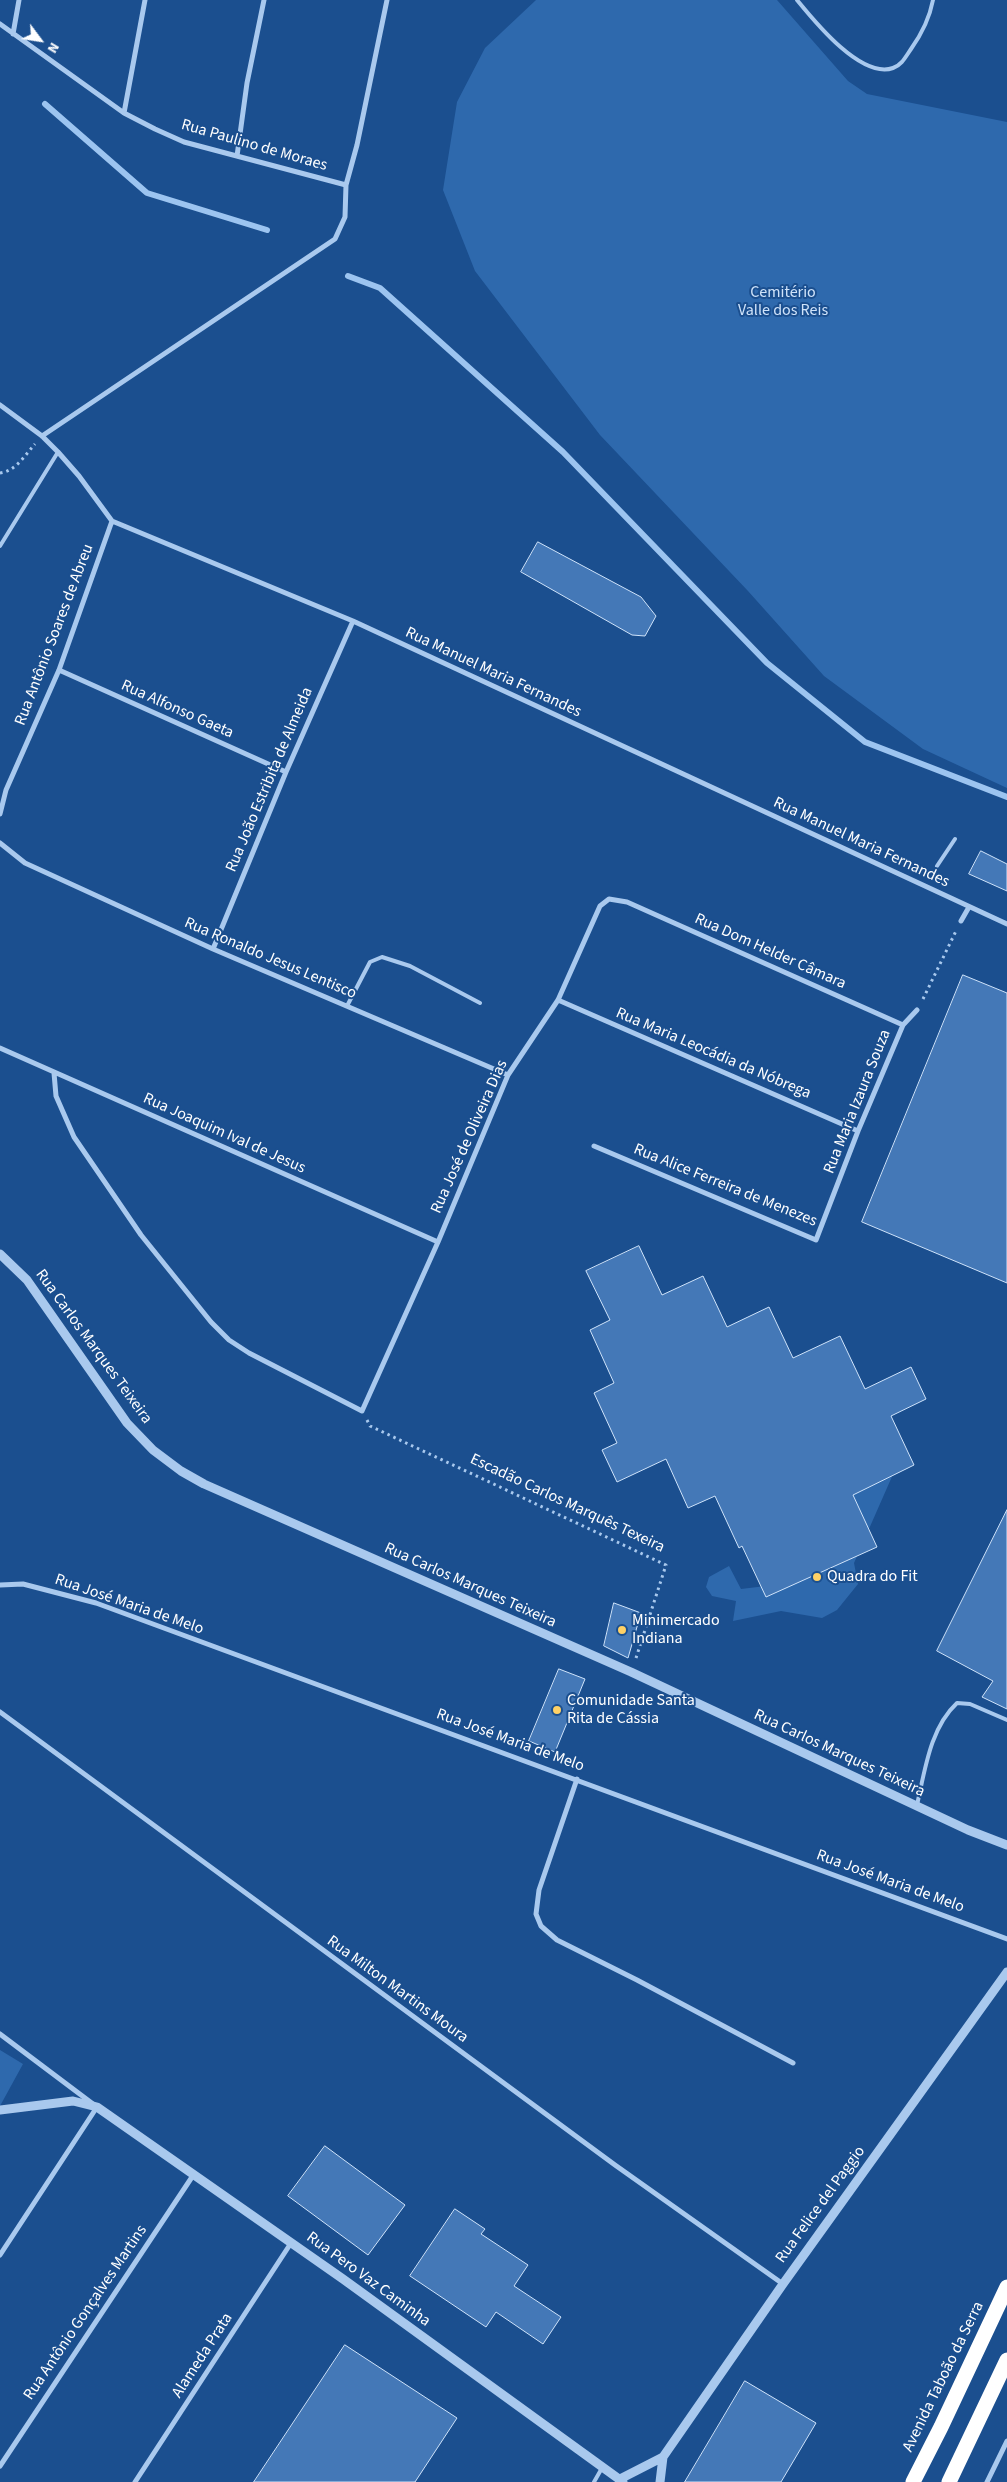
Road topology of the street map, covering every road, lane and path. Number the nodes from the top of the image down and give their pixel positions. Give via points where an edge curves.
1 (19, 0) edge
2 (146, 0) edge
3 (264, 0) edge
4 (388, 0) edge
5 (797, 0) edge
6 (933, 0) edge
7 (0, 24) edge
8 (13, 34) junction
9 (124, 113) junction
10 (237, 156) junction
11 (346, 185) junction
12 (0, 405) edge
13 (42, 436) junction
14 (58, 452) junction
15 (0, 473) edge
16 (112, 521) junction
17 (0, 546) edge
18 (353, 621) junction
19 (59, 670) junction
20 (286, 772) junction
21 (0, 814) edge
22 (955, 839) dead end
23 (0, 843) edge
24 (937, 866) dead end
25 (627, 902) joint
26 (969, 907) junction
27 (961, 921) joint
28 (1007, 924) edge
29 (213, 949) junction
30 (558, 1000) junction
31 (480, 1003) dead end
32 (347, 1006) junction
33 (918, 1010) joint
34 (903, 1025) junction
35 (0, 1048) edge
36 (54, 1073) junction
37 (508, 1075) junction
38 (858, 1131) junction
39 (594, 1146) dead end
40 (829, 1208) joint
41 (438, 1242) junction
42 (0, 1254) edge
43 (362, 1411) junction
44 (0, 1585) edge
45 (631, 1672) junction
46 (0, 1712) edge
47 (1007, 1720) edge
48 (577, 1779) junction
49 (917, 1806) junction
50 (1007, 1845) edge
51 (1007, 1939) edge
52 (1007, 1972) edge
53 (0, 2034) edge
54 (792, 2064) dead end
55 (97, 2107) junction
56 (0, 2110) edge
57 (194, 2174) junction
58 (291, 2243) junction
59 (0, 2255) edge
60 (783, 2284) junction
61 (1007, 2287) edge
62 (1007, 2360) edge
63 (1007, 2441) edge
64 (663, 2457) junction
65 (0, 2466) edge
66 (603, 2466) junction
67 (621, 2481) edge
68 (135, 2482) edge
69 (594, 2482) edge
70 (660, 2482) edge
71 (913, 2482) edge
72 (949, 2482) edge
73 (987, 2482) edge

1 - 8 street
2 - 9 street
3 - 10 street via 247,83
4 - 11 street, Rua Paulino de Moraes
5 - 6 lane via 811,18 856,60 873,68 892,68 903,61 918,40
7 - 8 street, Rua Paulino de Moraes
8 - 9 street, Rua Paulino de Moraes
9 - 10 street, Rua Paulino de Moraes via 184,142
10 - 11 street, Rua Paulino de Moraes
11 - 13 street via 345,216 335,239
12 - 13 street
13 - 14 street
13 - 15 path via 18,464
14 - 16 street
14 - 17 lane
16 - 18 street, Rua Manuel Maria Fernandes
16 - 19 street, Rua Antônio Soares de Abreu
18 - 20 street, Rua João Estribita de Almeida
18 - 26 street, Rua Manuel Maria Fernandes
19 - 20 street, Rua Alfonso Gaeta
19 - 21 street, Rua Antônio Soares de Abreu via 6,790
20 - 29 street, Rua João Estribita de Almeida
22 - 24 lane
23 - 29 street, Rua Ronaldo Jesus Lentisco via 25,863
25 - 30 street, Rua José de Oliveira Dias via 609,899 600,906
25 - 34 street, Rua Dom Helder Câmara
26 - 27 street
26 - 28 street, Rua Manuel Maria Fernandes
27 - 33 path
29 - 32 street, Rua Ronaldo Jesus Lentisco
30 - 37 street, Rua José de Oliveira Dias
30 - 38 street, Rua Maria Leocádia da Nóbrega
31 - 32 lane via 410,966 382,957 370,962
32 - 37 street, Rua Ronaldo Jesus Lentisco
33 - 34 street, Rua Maria Izaura Souza
34 - 38 street, Rua Maria Izaura Souza
35 - 36 street, Rua Joaquim Ival de Jesus
36 - 41 street, Rua Joaquim Ival de Jesus
36 - 43 street via 56,1096 74,1137 141,1235 211,1322 229,1340 249,1353
37 - 41 street, Rua José de Oliveira Dias
38 - 40 street, Rua Maria Izaura Souza
39 - 40 street, Rua Alice Ferreira de Menezes via 816,1240
41 - 43 street, Rua José de Oliveira Dias
42 - 45 street, Rua Carlos Marques Teixeira via 27,1280 127,1423 153,1450 181,1471
43 - 45 path, Escadão Carlos Marquês Texeira via 370,1426 666,1565
44 - 48 street, Rua José Maria de Melo via 23,1584 96,1603
45 - 49 street, Rua Carlos Marques Teixeira
46 - 60 street, Rua Milton Martins Moura via 607,2159
47 - 49 lane via 970,1704 957,1703 947,1712 939,1725
48 - 51 street, Rua José Maria de Melo
48 - 54 street via 539,1890 536,1914 541,1926 557,1940
49 - 50 street, Rua Carlos Marques Teixeira
52 - 60 street, Rua Felice del Paggio
53 - 55 street
55 - 56 street via 73,2101
55 - 57 street, Rua Pero Vaz Caminha
55 - 59 street
57 - 58 street, Rua Pero Vaz Caminha
57 - 65 street, Rua Antônio Gonçalves Martins
58 - 66 street, Rua Pero Vaz Caminha
58 - 68 street, Alameda Prata
60 - 64 street, Rua Felice del Paggio
61 - 71 highway, Avenida Taboão da Serra
62 - 72 highway
63 - 73 street
64 - 67 street
64 - 70 street
66 - 67 street, Rua Pero Vaz Caminha
66 - 69 lane

